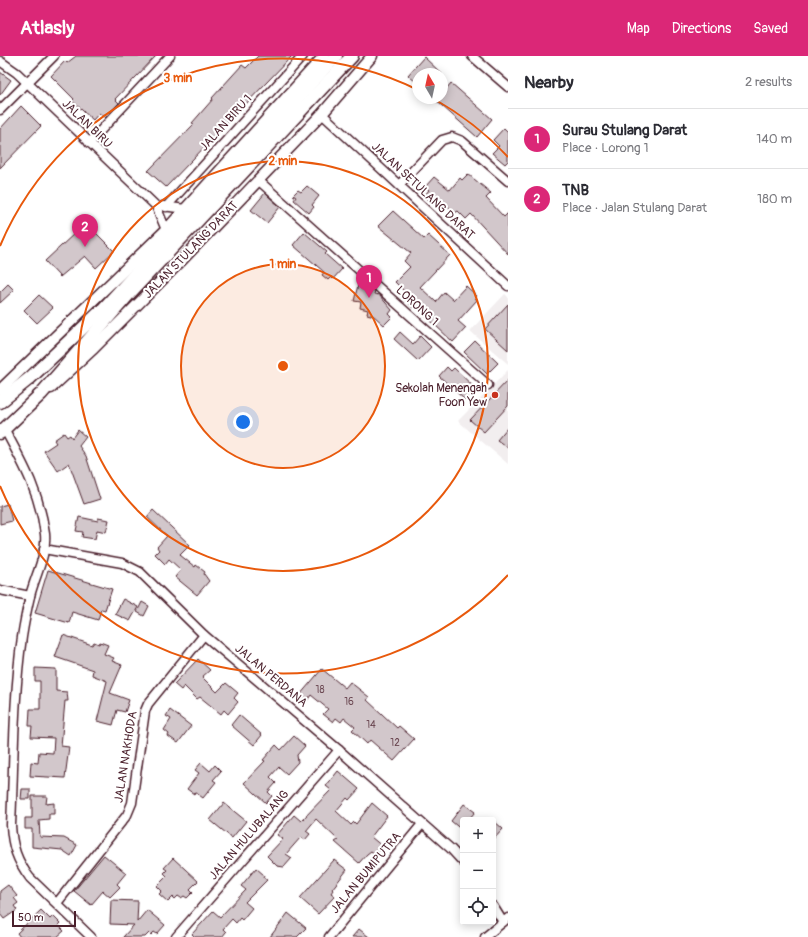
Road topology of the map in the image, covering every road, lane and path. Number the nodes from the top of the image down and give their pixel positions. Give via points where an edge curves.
1 (54, 56) edge
2 (170, 56) edge
3 (303, 56) edge
4 (324, 56) edge
5 (336, 56) edge
6 (352, 56) edge
7 (372, 56) edge
8 (472, 56) edge
9 (0, 61) edge
10 (27, 83) junction
11 (508, 87) edge
12 (0, 110) edge
13 (322, 114) junction
14 (89, 143) junction
15 (258, 180) junction
16 (508, 181) edge
17 (399, 185) junction
18 (156, 206) junction
19 (166, 207) junction
20 (185, 209) junction
21 (166, 230) junction
22 (508, 286) edge
23 (488, 386) dead end
24 (0, 390) edge
25 (41, 394) junction
26 (0, 402) edge
27 (2, 432) edge
28 (44, 549) junction
29 (0, 590) edge
30 (30, 596) junction
31 (204, 635) junction
32 (339, 750) junction
33 (422, 824) junction
34 (460, 859) edge
35 (57, 903) junction
36 (496, 909) edge
37 (506, 920) edge
38 (91, 937) edge
39 (176, 937) edge
40 (329, 937) edge
41 (485, 937) edge

1 - 10 street
2 - 14 street
3 - 19 street, JALAN BIRU 1
4 - 20 main road
5 - 26 highway via 104,308 30,378
6 - 25 highway via 128,295
7 - 13 main road, JALAN STULANG DARAT
8 - 11 street
9 - 10 street, JALAN BIRU
10 - 12 street
10 - 14 street, JALAN BIRU
13 - 15 main road, JALAN STULANG DARAT
13 - 17 street, JALAN SETULANG DARAT
14 - 18 street, JALAN BIRU
15 - 23 street, LORONG 1
15 - 25 main road, JALAN STULANG DARAT via 94,348 57,384
16 - 17 street via 462,141 452,137 442,140
17 - 22 street, JALAN SETULANG DARAT
18 - 19 street
18 - 21 street, JALAN BIRU
19 - 20 street
20 - 21 main road
21 - 24 main road
25 - 27 highway, JALAN STULANG DARAT
27 - 28 street via 30,478 37,495 45,535
28 - 30 street
28 - 31 street, JALAN PERDANA via 131,566
29 - 30 street
30 - 35 street via 16,690 12,842 21,867 37,886
31 - 32 street, JALAN PERDANA
31 - 35 street, JALAN NAKHODA via 145,711 132,803 127,815
32 - 33 street, JALAN PERDANA
32 - 39 street, JALAN HULUBALANG
33 - 34 street, JALAN PERDANA
33 - 40 street, JALAN BUMIPUTRA
35 - 38 street
36 - 37 street
37 - 41 street

